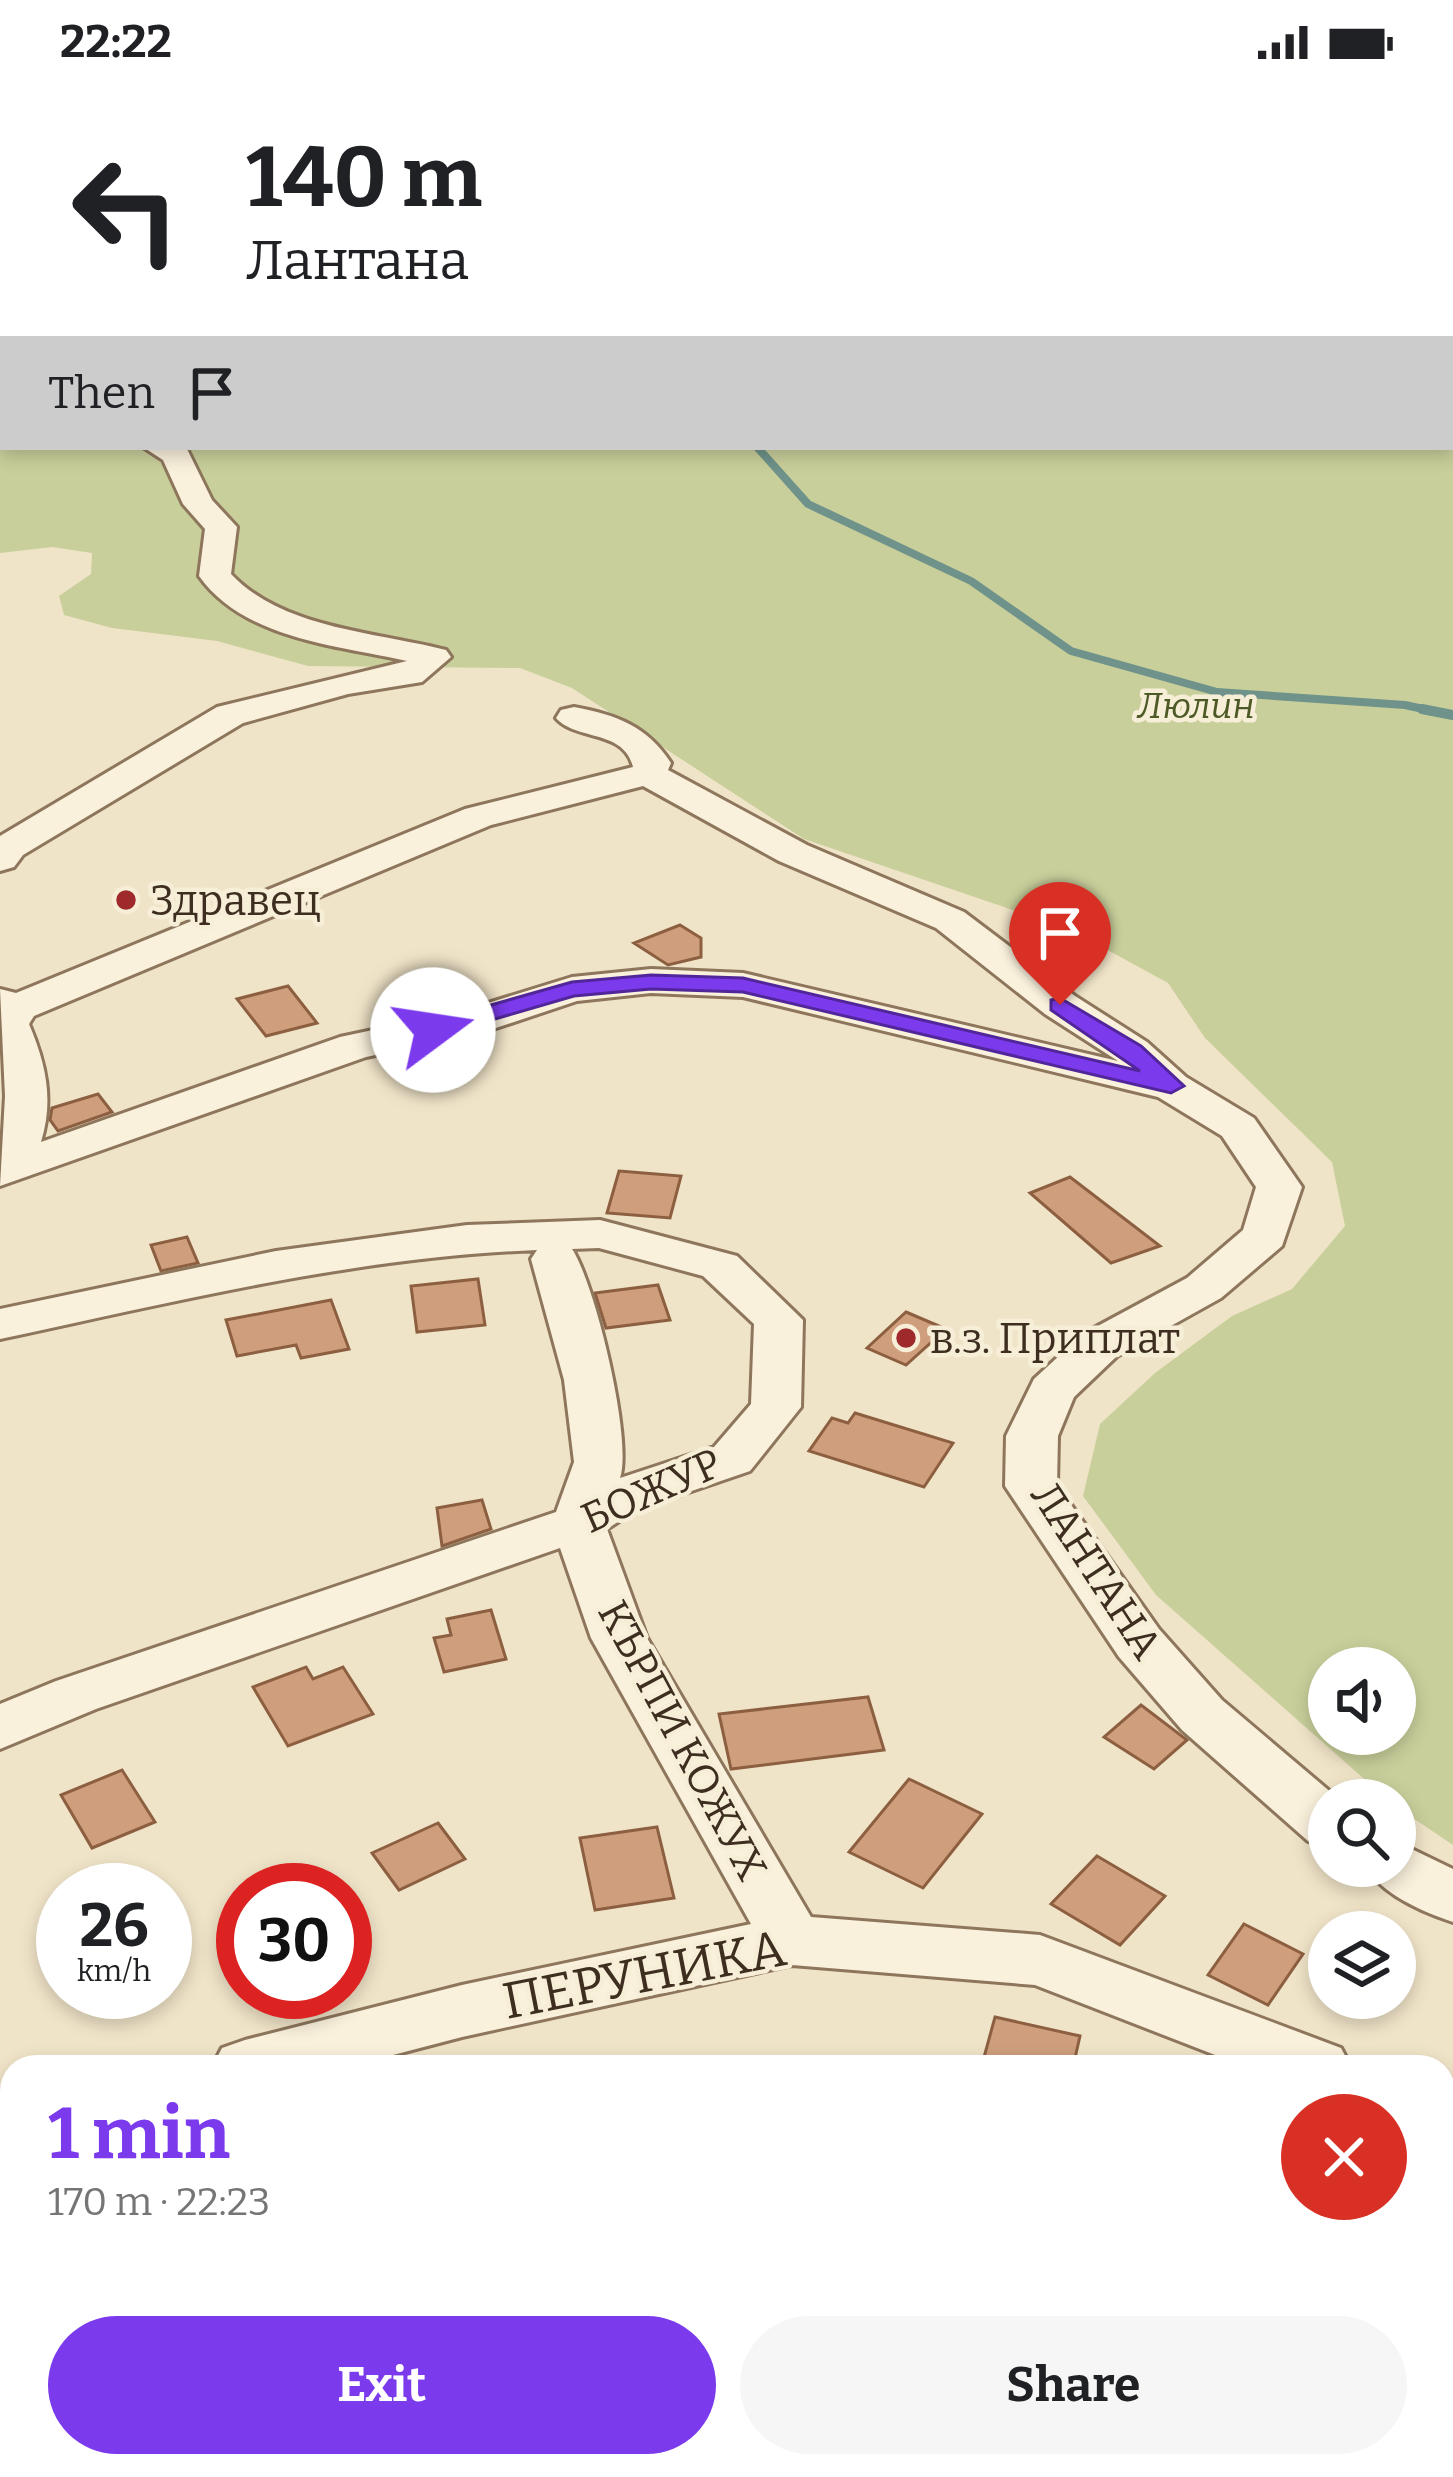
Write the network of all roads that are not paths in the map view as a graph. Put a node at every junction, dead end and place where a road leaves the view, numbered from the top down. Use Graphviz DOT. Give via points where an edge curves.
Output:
graph roads {
  1 [pos="165,450"];
  2 [pos="574,718"];
  3 [pos="648,774"];
  4 [pos="0,859"];
  5 [pos="6,1008"];
  6 [pos="1171,1086"];
  7 [pos="4,1170"];
  8 [pos="555,1259"];
  9 [pos="0,1324"];
  10 [pos="578,1523"];
  11 [pos="0,1728"];
  12 [pos="1308,1807"];
  13 [pos="1416,1876"];
  14 [pos="1453,1898"];
  15 [pos="792,1940"];
  16 [pos="291,2055"];
  17 [pos="1287,2055"];
  1 -- 4 [label="street" via="176,455 197,504 221,527 215,576 241,604 290,624 434,657 410,675 230,715"];
  2 -- 3 [label="street" via="631,735 653,764"];
  3 -- 5 [label="street" via="478,817"];
  3 -- 6 [label="street, ЛАНТАНА" via="793,853 950,920"];
  5 -- 7 [label="street" via="24,1058 29,1113"];
  6 -- 7 [label="street" via="743,985 651,982 572,989 472,1022 355,1046"];
  6 -- 12 [label="street, ЛАНТАНА" via="1238,1127 1279,1187 1265,1236 1204,1288 1100,1346 1052,1390 1032,1436 1031,1486 1138,1642 1202,1715"];
  8 -- 10 [label="street" via="590,1380 600,1462"];
  9 -- 10 [label="street, БОЖУР" via="276,1265 467,1239 600,1234 720,1266 778,1320 776,1407 732,1459 617,1498"];
  10 -- 11 [label="street, БОЖУР"];
  10 -- 15 [label="street, КЪРПИ КОЖУХ" via="619,1638"];
  13 -- 14 [label="street"];
  15 -- 16 [label="street, ПЕРУНИКА"];
  15 -- 17 [label="street, ПЕРУНИКА" via="1040,1960"];
}
